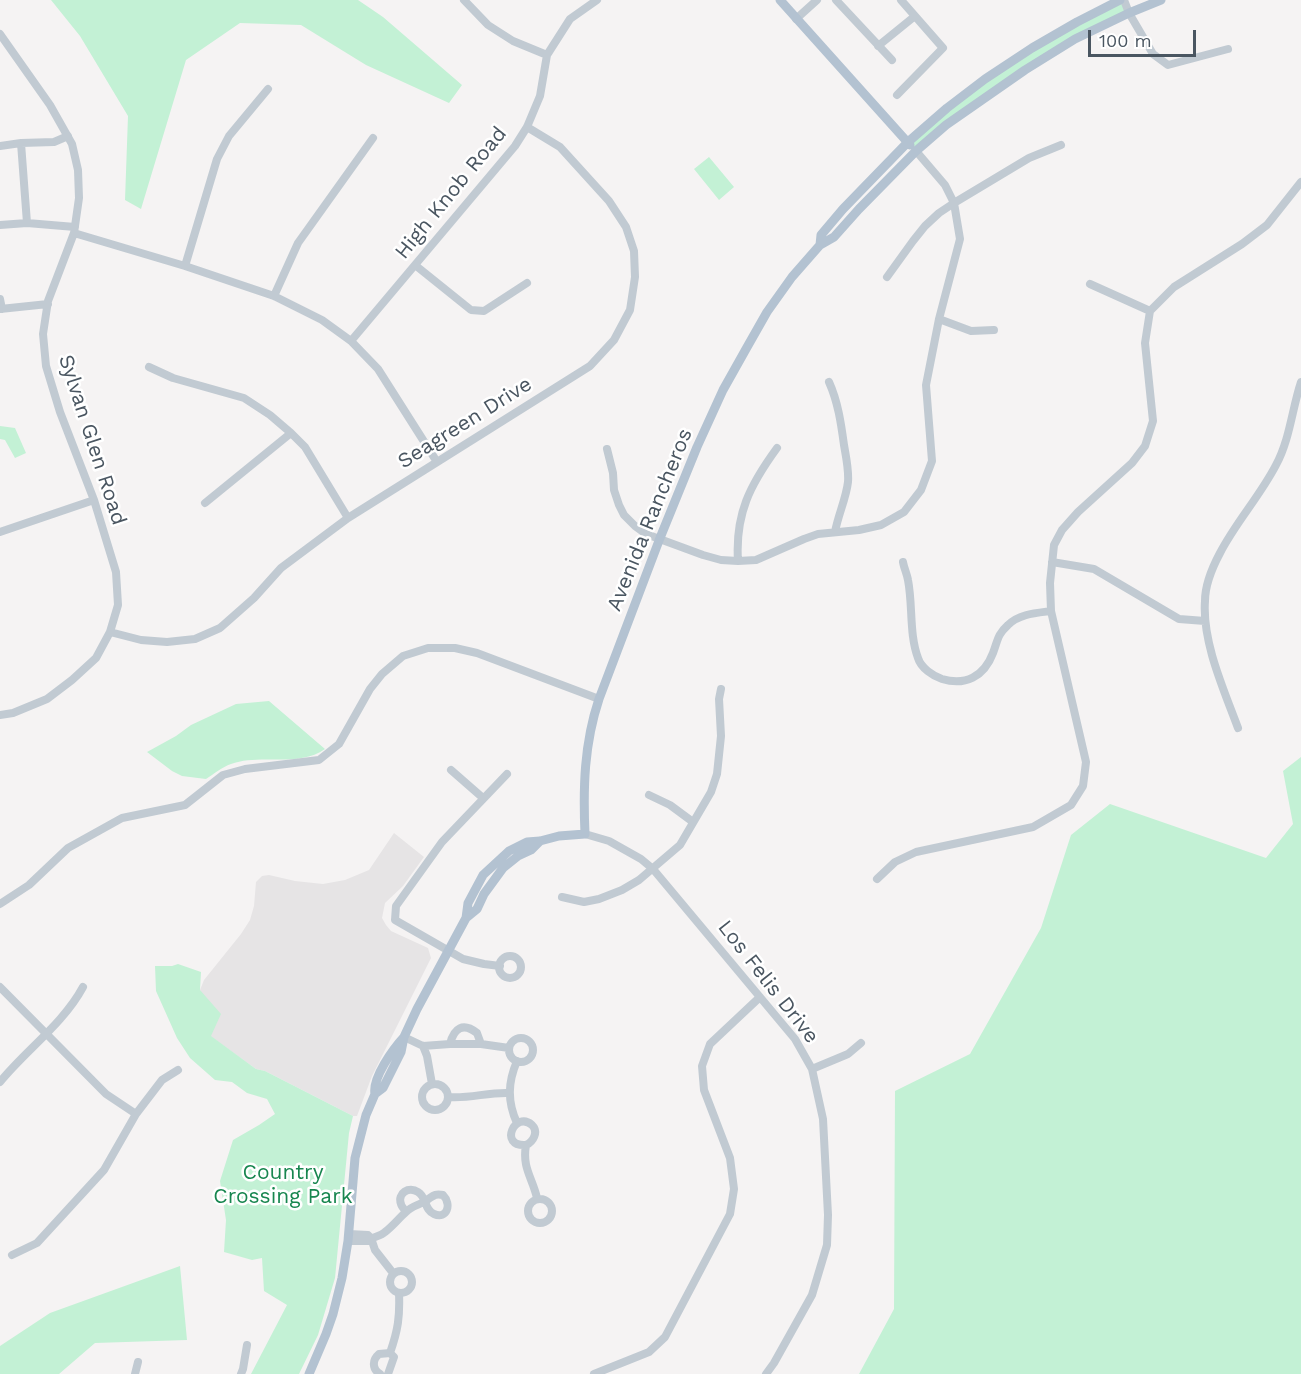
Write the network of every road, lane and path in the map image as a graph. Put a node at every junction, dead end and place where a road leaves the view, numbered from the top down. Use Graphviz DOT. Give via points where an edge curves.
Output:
graph roads {
  1 [pos="464,0"];
  2 [pos="597,0"];
  3 [pos="780,0"];
  4 [pos="818,0"];
  5 [pos="836,0"];
  6 [pos="901,0"];
  7 [pos="1122,0"];
  8 [pos="1161,0"];
  9 [pos="1130,13"];
  10 [pos="915,16"];
  11 [pos="796,19"];
  12 [pos="0,34"];
  13 [pos="878,46"];
  14 [pos="1228,49"];
  15 [pos="547,55"];
  16 [pos="892,60"];
  17 [pos="268,89"];
  18 [pos="897,95"];
  19 [pos="527,127"];
  20 [pos="68,136"];
  21 [pos="373,138"];
  22 [pos="908,142"];
  23 [pos="21,143"];
  24 [pos="1061,145"];
  25 [pos="0,146"];
  26 [pos="916,151"];
  27 [pos="1301,182"];
  28 [pos="954,203"];
  29 [pos="27,223"];
  30 [pos="0,225"];
  31 [pos="74,230"];
  32 [pos="820,245"];
  33 [pos="415,265"];
  34 [pos="185,266"];
  35 [pos="887,277"];
  36 [pos="527,283"];
  37 [pos="1090,285"];
  38 [pos="274,296"];
  39 [pos="0,299"];
  40 [pos="48,304"];
  41 [pos="1,309"];
  42 [pos="1150,311"];
  43 [pos="939,319"];
  44 [pos="994,330"];
  45 [pos="351,341"];
  46 [pos="149,367"];
  47 [pos="829,382"];
  48 [pos="1301,382"];
  49 [pos="291,433"];
  50 [pos="777,448"];
  51 [pos="607,449"];
  52 [pos="437,462"];
  53 [pos="94,500"];
  54 [pos="205,503"];
  55 [pos="348,518"];
  56 [pos="0,532"];
  57 [pos="835,532"];
  58 [pos="660,538"];
  59 [pos="738,561"];
  60 [pos="1052,561"];
  61 [pos="903,562"];
  62 [pos="1051,611"];
  63 [pos="1205,621"];
  64 [pos="110,632"];
  65 [pos="721,689"];
  66 [pos="599,699"];
  67 [pos="0,715"];
  68 [pos="1238,728"];
  69 [pos="451,770"];
  70 [pos="507,774"];
  71 [pos="649,795"];
  72 [pos="483,798"];
  73 [pos="693,822"];
  74 [pos="585,834"];
  75 [pos="653,869"];
  76 [pos="877,879"];
  77 [pos="562,897"];
  78 [pos="0,904"];
  79 [pos="448,952"];
  80 [pos="500,966"];
  81 [pos="0,987"];
  82 [pos="83,987"];
  83 [pos="760,997"];
  84 [pos="46,1034"];
  85 [pos="404,1037"];
  86 [pos="861,1043"];
  87 [pos="450,1044"];
  88 [pos="481,1044"];
  89 [pos="423,1046"];
  90 [pos="508,1048"];
  91 [pos="517,1060"];
  92 [pos="178,1070"];
  93 [pos="812,1070"];
  94 [pos="0,1082"];
  95 [pos="432,1084"];
  96 [pos="508,1093"];
  97 [pos="448,1096"];
  98 [pos="136,1114"];
  99 [pos="517,1123"];
  100 [pos="526,1145"];
  101 [pos="537,1198"];
  102 [pos="406,1212"];
  103 [pos="348,1237"];
  104 [pos="371,1238"];
  105 [pos="12,1255"];
  106 [pos="393,1273"];
  107 [pos="399,1293"];
  108 [pos="247,1345"];
  109 [pos="390,1353"];
  110 [pos="138,1362"];
  111 [pos="135,1374"];
  112 [pos="241,1374"];
  113 [pos="309,1374"];
  114 [pos="380,1374"];
  115 [pos="388,1374"];
  116 [pos="594,1374"];
  117 [pos="766,1374"];
  1 -- 15 [label="street" via="488,25"];
  2 -- 15 [label="street, High Knob Road" via="570,19"];
  3 -- 11 [label="main road"];
  4 -- 11 [label="street"];
  5 -- 13 [label="street"];
  6 -- 10 [label="street"];
  7 -- 9 [label="street"];
  7 -- 22 [label="main road, Avenida Rancheros" via="1077,22 985,79"];
  8 -- 9 [label="main road, Avenida Rancheros"];
  9 -- 14 [label="street" via="1154,54 1168,65"];
  9 -- 26 [label="main road, Avenida Rancheros" via="1075,39 1025,70"];
  10 -- 13 [label="street"];
  10 -- 18 [label="street" via="943,48"];
  11 -- 22 [label="main road"];
  12 -- 20 [label="street, Sylvan Glen Road"];
  13 -- 16 [label="street"];
  15 -- 19 [label="street, High Knob Road" via="540,96"];
  17 -- 34 [label="street" via="229,136 217,159"];
  19 -- 33 [label="street, High Knob Road"];
  19 -- 52 [label="street, Seagreen Drive" via="560,147 609,201 626,227 634,251 630,310 614,340 590,366"];
  20 -- 23 [label="street" via="54,142"];
  20 -- 31 [label="street, Sylvan Glen Road" via="78,170"];
  21 -- 38 [label="street" via="298,243"];
  22 -- 26 [label="main road"];
  22 -- 32 [label="main road, Avenida Rancheros" via="820,235"];
  23 -- 25 [label="street"];
  23 -- 29 [label="street"];
  24 -- 28 [label="street" via="1029,158"];
  26 -- 28 [label="street" via="945,185"];
  26 -- 32 [label="main road, Avenida Rancheros" via="834,237"];
  27 -- 42 [label="street" via="1267,225 1174,287"];
  28 -- 35 [label="street" via="925,226"];
  28 -- 43 [label="street" via="960,239"];
  29 -- 30 [label="street"];
  29 -- 31 [label="street"];
  31 -- 34 [label="street"];
  31 -- 40 [label="street, Sylvan Glen Road"];
  32 -- 58 [label="main road, Avenida Rancheros" via="767,312 723,390"];
  33 -- 36 [label="street" via="471,310 484,311"];
  33 -- 45 [label="street, High Knob Road"];
  34 -- 38 [label="street"];
  37 -- 42 [label="street"];
  38 -- 45 [label="street" via="322,320"];
  39 -- 41 [label="street"];
  40 -- 41 [label="street"];
  40 -- 53 [label="street, Sylvan Glen Road" via="43,334 46,366"];
  42 -- 60 [label="street" via="1145,343 1153,421 1145,446 1062,530 1054,545"];
  43 -- 44 [label="street" via="971,331"];
  43 -- 57 [label="street" via="926,385 932,461 921,490 904,512 881,525"];
  45 -- 52 [label="street" via="378,369"];
  46 -- 49 [label="street" via="173,378 244,398"];
  47 -- 57 [label="street" via="837,403 848,468 846,493"];
  48 -- 63 [label="street" via="1276,464 1220,553 1209,578 1204,599"];
  49 -- 54 [label="street"];
  49 -- 55 [label="street" via="305,447"];
  50 -- 59 [label="street" via="748,496 738,528"];
  51 -- 58 [label="street" via="614,490 624,515 646,534"];
  52 -- 55 [label="street, Seagreen Drive"];
  53 -- 56 [label="street"];
  53 -- 64 [label="street, Sylvan Glen Road" via="116,572 118,605"];
  55 -- 64 [label="street, Seagreen Drive" via="281,568 220,628 195,639 167,642"];
  57 -- 59 [label="street" via="818,534 756,560"];
  58 -- 59 [label="street" via="704,555"];
  58 -- 66 [label="main road, Avenida Rancheros"];
  60 -- 62 [label="street"];
  60 -- 63 [label="street" via="1094,569 1179,619"];
  61 -- 62 [label="street" via="919,661 934,677 954,682 970,680 983,670 999,635 1010,623 1028,614"];
  62 -- 76 [label="street" via="1086,762 1083,786 1071,805 1033,827 916,852 896,862"];
  63 -- 68 [label="street" via="1214,662"];
  64 -- 67 [label="street, Sylvan Glen Road" via="96,658 47,699"];
  65 -- 73 [label="street" via="717,774"];
  66 -- 74 [label="main road, Avenida Rancheros" via="587,755"];
  66 -- 78 [label="street" via="477,653 428,648 403,656 370,689 339,744 319,760 245,768 223,775 185,805 122,818 68,849 29,885"];
  69 -- 72 [label="street"];
  70 -- 72 [label="street"];
  71 -- 73 [label="street"];
  72 -- 79 [label="street" via="442,842 396,906 395,920"];
  73 -- 75 [label="street" via="680,845"];
  74 -- 75 [label="street, Los Felis Drive" via="609,841"];
  74 -- 79 [label="main road" via="540,841 503,868 477,909 466,918"];
  75 -- 77 [label="street" via="622,890 599,899 584,902"];
  75 -- 83 [label="street, Los Felis Drive"];
  79 -- 80 [label="street"];
  79 -- 85 [label="main road"];
  81 -- 84 [label="street"];
  82 -- 84 [label="street"];
  83 -- 93 [label="street, Los Felis Drive" via="795,1039"];
  83 -- 116 [label="street" via="710,1044 702,1066 704,1090 730,1158 734,1189 730,1214 665,1337 649,1352"];
  84 -- 94 [label="street"];
  84 -- 98 [label="street" via="106,1094"];
  85 -- 89 [label="street"];
  85 -- 103 [label="main road" via="401,1052 366,1115 355,1158"];
  86 -- 93 [label="street" via="848,1054"];
  87 -- 88 [label="street"];
  87 -- 88 [label="street" via="452,1035 461,1028 477,1033"];
  87 -- 89 [label="street"];
  88 -- 90 [label="street"];
  89 -- 95 [label="street"];
  90 -- 91 [label="street"];
  90 -- 91 [label="street" via="519,1038 531,1044 529,1059"];
  91 -- 96 [label="street"];
  92 -- 98 [label="street" via="162,1080"];
  93 -- 117 [label="street, Los Felis Drive" via="823,1119 827,1245 812,1295"];
  95 -- 97 [label="street" via="443,1087"];
  95 -- 97 [label="street" via="421,1094 426,1108 442,1109"];
  96 -- 97 [label="street"];
  96 -- 99 [label="street"];
  98 -- 105 [label="street" via="104,1170 37,1243"];
  99 -- 100 [label="street" via="510,1133 512,1139"];
  99 -- 100 [label="street" via="528,1123 534,1129 533,1139"];
  100 -- 101 [label="street" via="526,1170"];
  102 -- 102 [label="street" via="400,1202 402,1194 413,1189 426,1201"];
  102 -- 104 [label="street" via="384,1233"];
  103 -- 104 [label="street"];
  103 -- 113 [label="main road" via="333,1314"];
  104 -- 106 [label="street"];
  106 -- 107 [label="street" via="390,1285"];
  106 -- 107 [label="street" via="407,1272 411,1278 407,1291"];
  107 -- 109 [label="street" via="398,1328"];
  108 -- 112 [label="street"];
  109 -- 114 [label="street" via="379,1354 374,1360"];
  109 -- 115 [label="street" via="394,1357"];
  110 -- 111 [label="street"];
}
